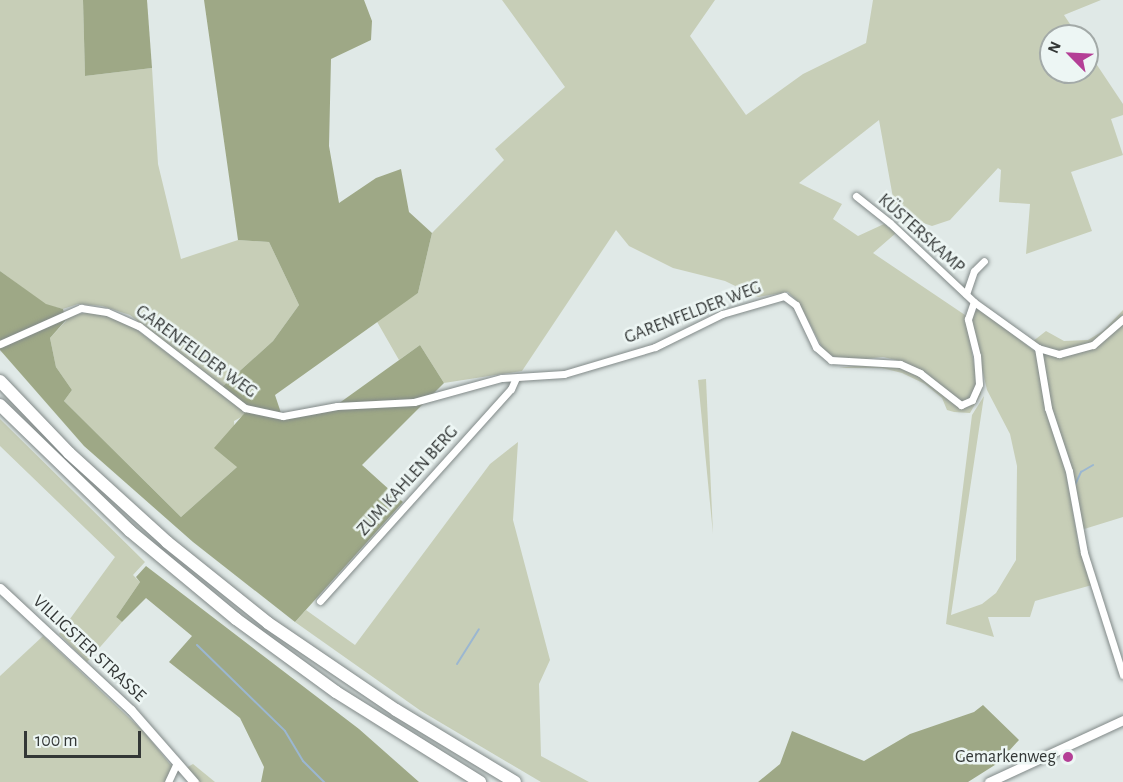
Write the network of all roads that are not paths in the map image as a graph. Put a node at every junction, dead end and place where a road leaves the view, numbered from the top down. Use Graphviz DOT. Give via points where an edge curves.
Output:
graph roads {
  1 [pos="856,196"];
  2 [pos="984,261"];
  3 [pos="966,294"];
  4 [pos="974,302"];
  5 [pos="1123,319"];
  6 [pos="0,344"];
  7 [pos="1038,348"];
  8 [pos="516,378"];
  9 [pos="0,381"];
  10 [pos="0,405"];
  11 [pos="0,588"];
  12 [pos="320,601"];
  13 [pos="1123,675"];
  14 [pos="1123,720"];
  15 [pos="177,763"];
  16 [pos="168,782"];
  17 [pos="194,782"];
  18 [pos="480,782"];
  19 [pos="515,782"];
  20 [pos="989,782"];
  1 -- 3 [label="street, KÜSTERSKAMP"];
  2 -- 3 [label="street, KÜSTERSKAMP" via="974,271"];
  3 -- 4 [label="street, KÜSTERSKAMP"];
  4 -- 7 [label="street"];
  4 -- 8 [label="street, GARENFELDER WEG" via="968,319 979,384 975,395 964,404 952,401 928,378 900,364 831,360 816,347 796,305 784,296 722,314 655,347 564,374"];
  5 -- 7 [label="street" via="1102,340 1073,353"];
  6 -- 8 [label="street, GARENFELDER WEG" via="81,308 117,315 139,326 235,402 256,413 283,416 337,406 414,402 457,387"];
  7 -- 13 [label="street" via="1048,408 1069,471 1084,553"];
  8 -- 12 [label="street, ZUM KAHLEN BERG" via="504,397"];
  9 -- 19 [label="highway" via="77,460 167,542 268,623 396,710"];
  10 -- 18 [label="highway" via="130,531 236,619 336,692"];
  11 -- 15 [label="main road, VILLIGSTER STRASSE" via="131,710"];
  14 -- 20 [label="main road"];
  15 -- 16 [label="street"];
  15 -- 17 [label="main road, VILLIGSTER STRASSE"];
}
